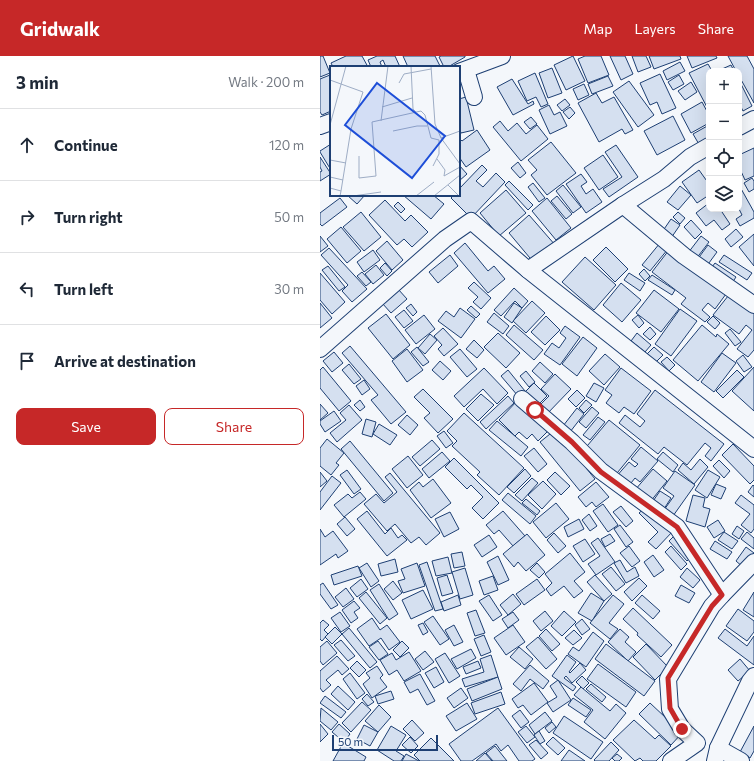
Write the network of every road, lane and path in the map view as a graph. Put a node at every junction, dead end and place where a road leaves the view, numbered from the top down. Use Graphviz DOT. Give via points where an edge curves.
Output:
graph roads {
  1 [pos="502,56"];
  2 [pos="462,71"];
  3 [pos="474,97"];
  4 [pos="754,119"];
  5 [pos="330,122"];
  6 [pos="742,125"];
  7 [pos="320,126"];
  8 [pos="706,148"];
  9 [pos="624,205"];
  10 [pos="528,270"];
  11 [pos="754,305"];
  12 [pos="320,349"];
  13 [pos="522,399"];
  14 [pos="754,449"];
  15 [pos="754,562"];
  16 [pos="722,595"];
  17 [pos="754,676"];
  18 [pos="716,754"];
  19 [pos="671,761"];
  20 [pos="741,761"];
  1 -- 2 [label="street"];
  2 -- 3 [label="street"];
  4 -- 6 [label="street"];
  5 -- 7 [label="street"];
  8 -- 9 [label="street"];
  9 -- 10 [label="street"];
  9 -- 11 [label="street" via="684,256"];
  10 -- 12 [label="street" via="471,221 445,239"];
  10 -- 14 [label="street"];
  13 -- 16 [label="street" via="572,442 601,472 677,527"];
  15 -- 16 [label="street"];
  16 -- 19 [label="street" via="712,606 668,678 670,708 682,729 698,743"];
  17 -- 18 [label="street"];
  18 -- 20 [label="street"];
}
